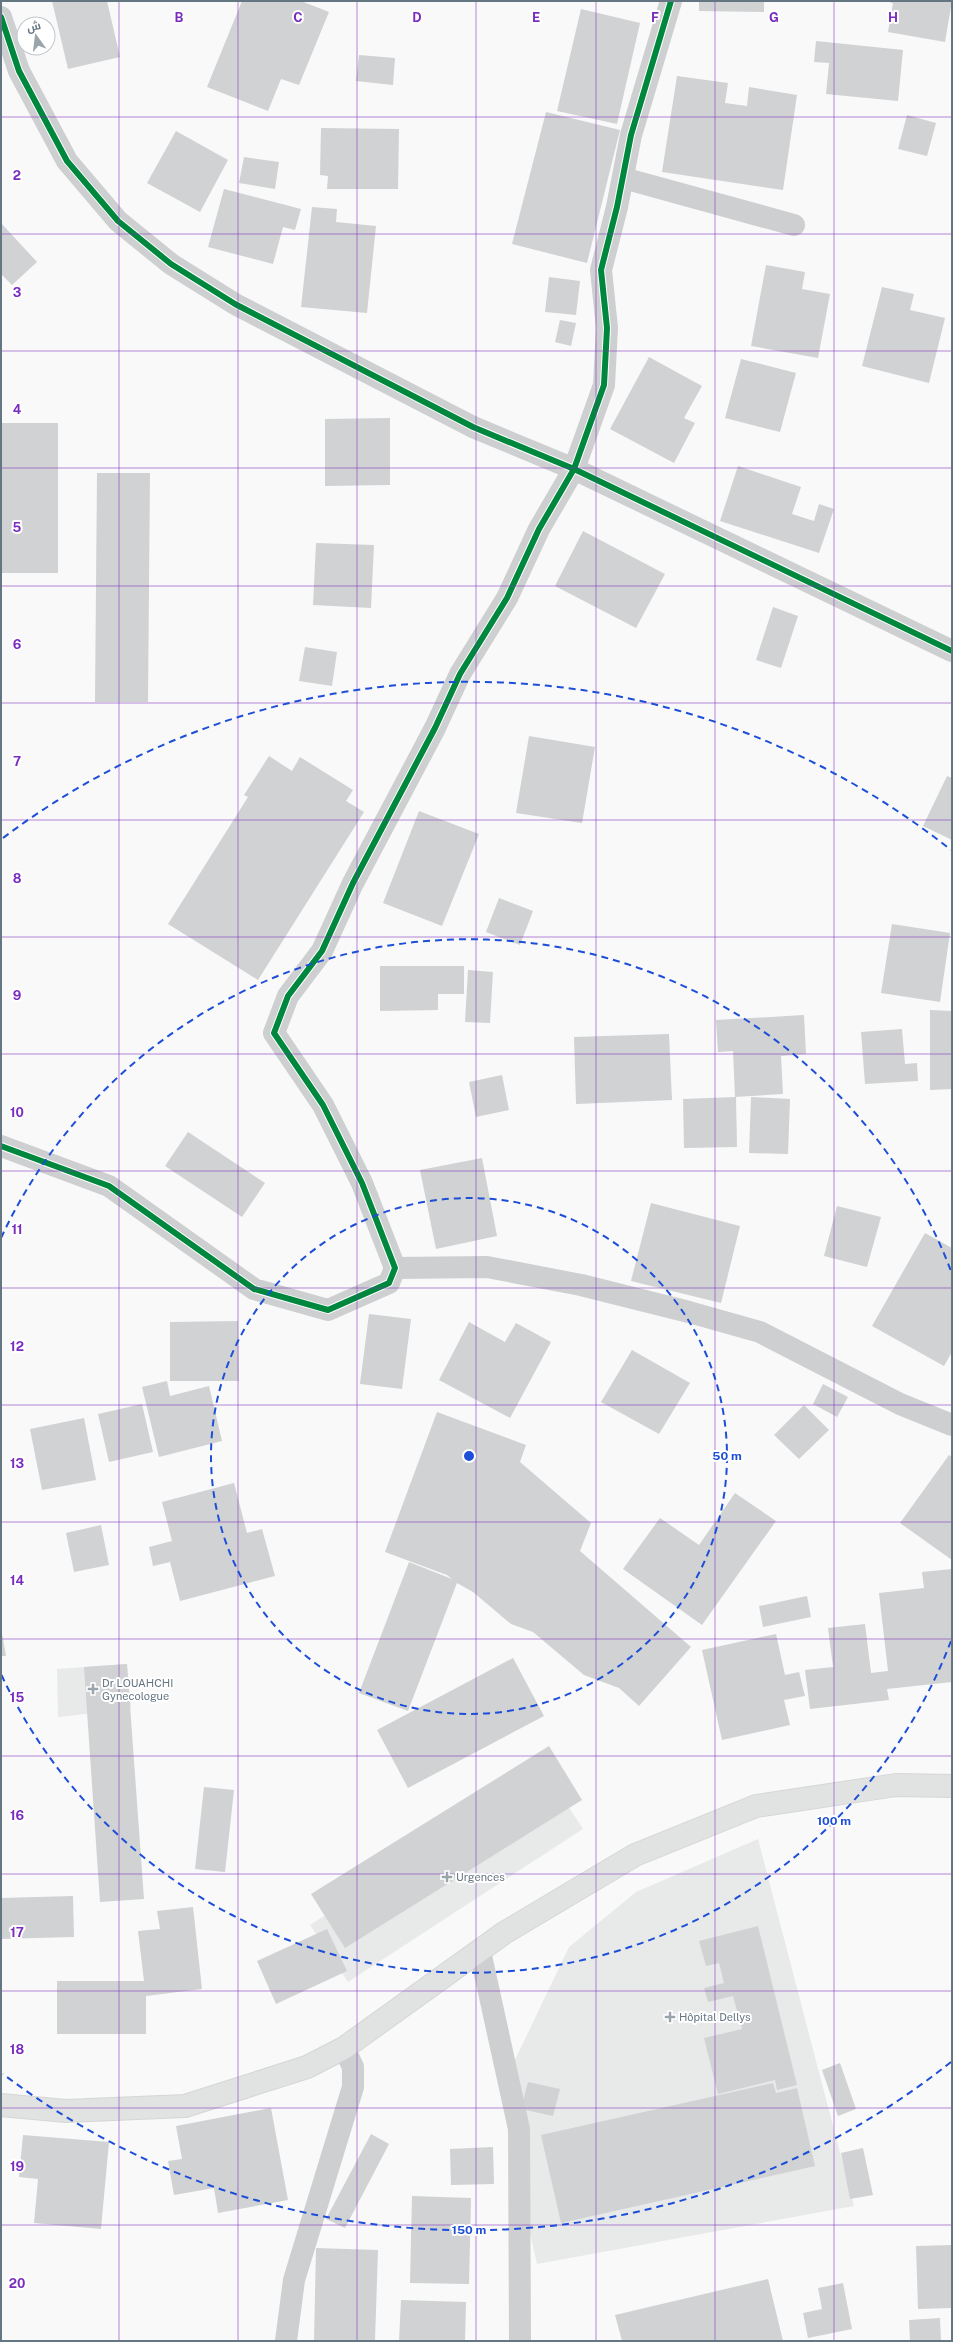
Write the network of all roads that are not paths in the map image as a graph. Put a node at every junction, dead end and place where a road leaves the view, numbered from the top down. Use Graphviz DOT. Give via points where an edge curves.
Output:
graph roads {
  1 [pos="672,1"];
  2 [pos="1,17"];
  3 [pos="623,178"];
  4 [pos="794,225"];
  5 [pos="574,469"];
  6 [pos="952,651"];
  7 [pos="1,1146"];
  8 [pos="395,1268"];
  9 [pos="952,1425"];
  10 [pos="952,1786"];
  11 [pos="480,1951"];
  12 [pos="344,2048"];
  13 [pos="1,2105"];
  14 [pos="286,2341"];
  15 [pos="520,2341"];
  1 -- 3 [label="street" via="631,135"];
  2 -- 5 [label="street" via="19,71 67,161 118,222 171,264 235,304 474,427"];
  3 -- 4 [label="street"];
  3 -- 5 [label="street" via="601,270 607,328 604,385"];
  5 -- 6 [label="street"];
  5 -- 8 [label="street" via="539,529 507,598 460,674 435,728 353,883 322,951 288,996 274,1033 323,1105 362,1183"];
  7 -- 8 [label="street" via="109,1186 254,1289 328,1310 389,1283"];
  8 -- 9 [label="street" via="487,1267 581,1285 725,1322 760,1332 900,1404"];
  10 -- 11 [label="main road" via="896,1785 756,1806 635,1855 504,1933"];
  11 -- 12 [label="main road"];
  11 -- 15 [label="street" via="519,2129"];
  12 -- 13 [label="main road" via="307,2068 186,2106 66,2111"];
  12 -- 14 [label="street" via="353,2067 353,2087 294,2280"];
}
